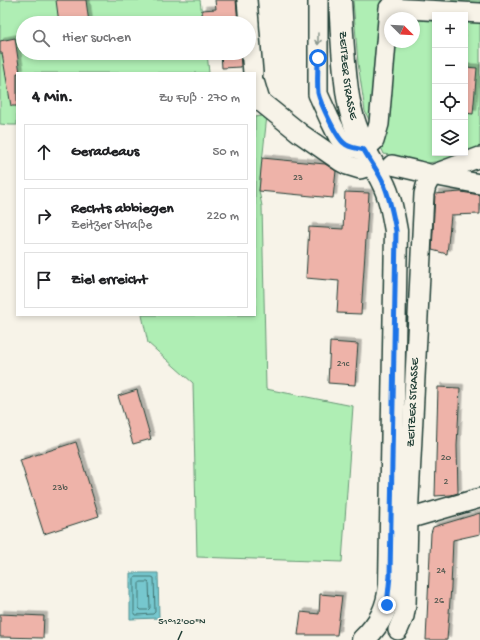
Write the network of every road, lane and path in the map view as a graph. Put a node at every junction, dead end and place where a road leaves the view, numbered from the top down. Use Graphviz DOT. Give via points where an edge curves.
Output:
graph roads {
  1 [pos="247,0"];
  2 [pos="318,0"];
  3 [pos="340,0"];
  4 [pos="480,13"];
  5 [pos="248,16"];
  6 [pos="252,60"];
  7 [pos="253,72"];
  8 [pos="256,88"];
  9 [pos="480,157"];
  10 [pos="376,160"];
  11 [pos="432,175"];
  12 [pos="480,184"];
  13 [pos="480,498"];
  14 [pos="400,519"];
  15 [pos="394,630"];
  16 [pos="363,640"];
  1 -- 5 [label="street"];
  2 -- 10 [label="street, one-way" via="318,94 328,118 343,142"];
  3 -- 10 [label="main road, ZEITZER STRASSE" via="348,98 356,129"];
  4 -- 10 [label="street, ZEITZER STRASSE" via="389,8 379,124 374,141"];
  6 -- 7 [label="street"];
  8 -- 10 [label="street" via="260,101 340,161 360,169"];
  9 -- 11 [label="street"];
  10 -- 11 [label="street"];
  10 -- 14 [label="main road, ZEITZER STRASSE" via="392,209 396,231"];
  11 -- 12 [label="street"];
  11 -- 14 [label="street, ZEITZER STRASSE" via="424,194"];
  13 -- 14 [label="street"];
  14 -- 15 [label="main road, ZEITZER STRASSE" via="389,597"];
  15 -- 16 [label="main road, ZEITZER STRASSE" via="373,630"];
}
